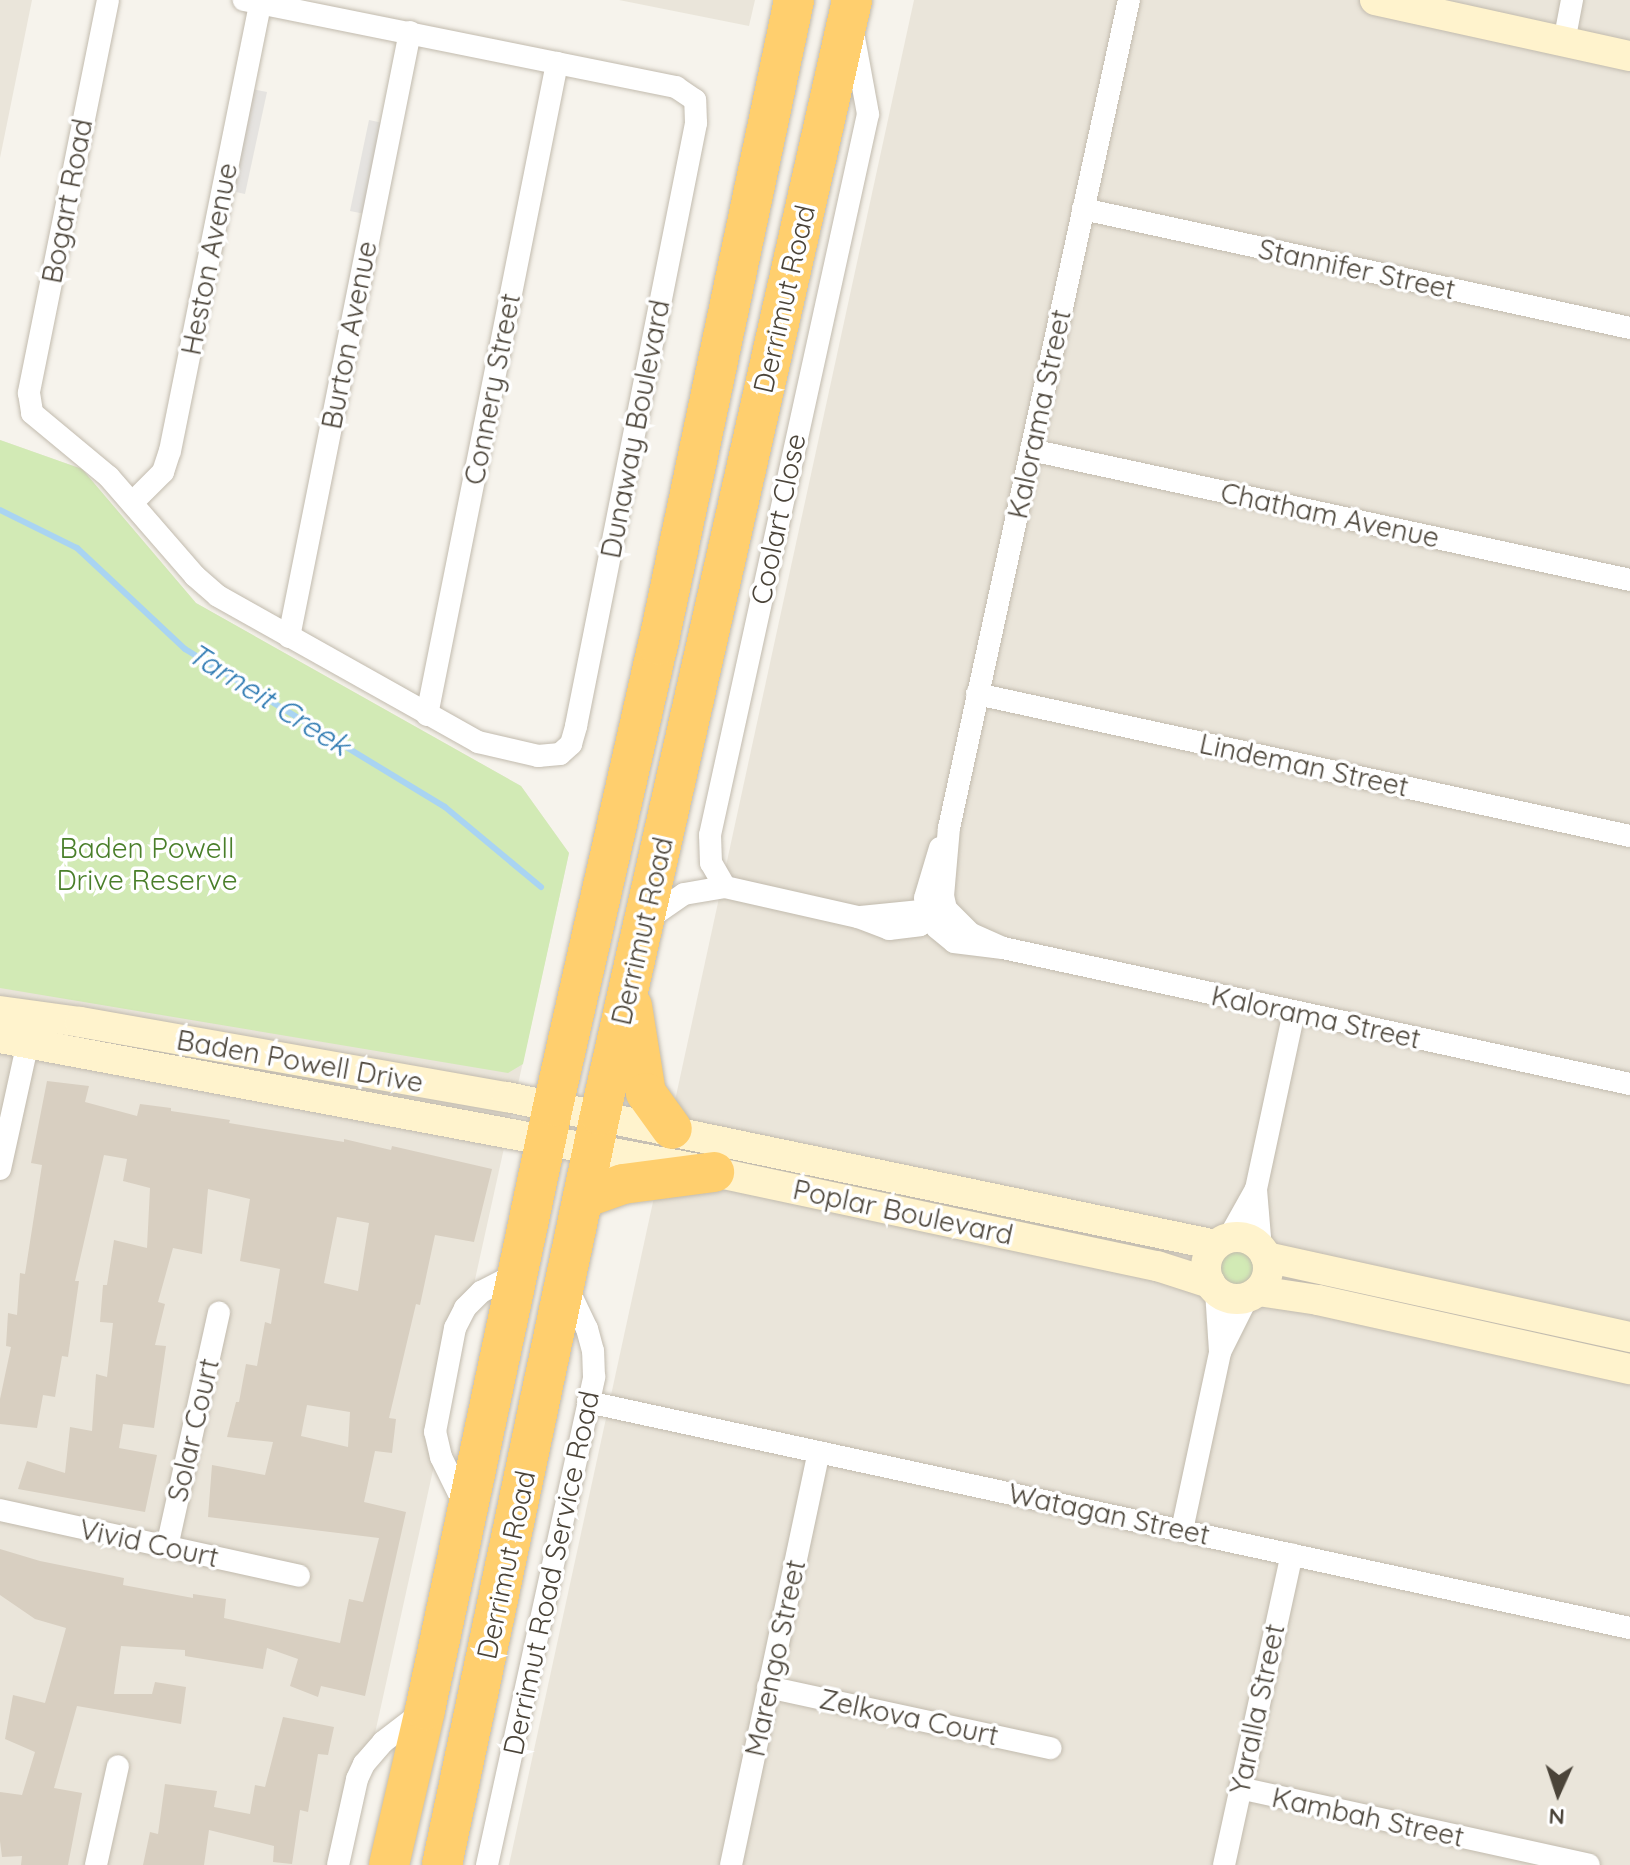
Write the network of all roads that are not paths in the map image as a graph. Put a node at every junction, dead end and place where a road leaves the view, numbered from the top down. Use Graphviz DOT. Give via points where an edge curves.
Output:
graph roads {
  1 [pos="108,0"];
  2 [pos="794,0"];
  3 [pos="1129,0"];
  4 [pos="1375,0"];
  5 [pos="1572,0"];
  6 [pos="252,2"];
  7 [pos="320,7"];
  8 [pos="851,8"];
  9 [pos="346,10"];
  10 [pos="410,32"];
  11 [pos="1564,42"];
  12 [pos="1630,56"];
  13 [pos="557,63"];
  14 [pos="1083,209"];
  15 [pos="1630,328"];
  16 [pos="1031,450"];
  17 [pos="132,503"];
  18 [pos="1630,580"];
  19 [pos="289,637"];
  20 [pos="977,694"];
  21 [pos="427,715"];
  22 [pos="1630,836"];
  23 [pos="725,887"];
  24 [pos="935,912"];
  25 [pos="644,922"];
  26 [pos="629,986"];
  27 [pos="0,1011"];
  28 [pos="1294,1012"];
  29 [pos="21,1032"];
  30 [pos="1630,1084"];
  31 [pos="550,1123"];
  32 [pos="672,1129"];
  33 [pos="597,1132"];
  34 [pos="0,1169"];
  35 [pos="714,1172"];
  36 [pos="1256,1189"];
  37 [pos="584,1198"];
  38 [pos="1222,1242"];
  39 [pos="1263,1253"];
  40 [pos="565,1284"];
  41 [pos="1213,1287"];
  42 [pos="1252,1294"];
  43 [pos="219,1313"];
  44 [pos="1630,1337"];
  45 [pos="1220,1352"];
  46 [pos="1630,1369"];
  47 [pos="588,1402"];
  48 [pos="819,1452"];
  49 [pos="0,1510"];
  50 [pos="1182,1530"];
  51 [pos="167,1547"];
  52 [pos="1292,1554"];
  53 [pos="299,1576"];
  54 [pos="1630,1628"];
  55 [pos="768,1687"];
  56 [pos="425,1710"];
  57 [pos="1050,1748"];
  58 [pos="118,1766"];
  59 [pos="1240,1788"];
  60 [pos="96,1865"];
  61 [pos="338,1865"];
  62 [pos="389,1865"];
  63 [pos="442,1865"];
  64 [pos="487,1865"];
  65 [pos="731,1865"];
  66 [pos="1224,1865"];
  67 [pos="1589,1865"];
  1 -- 17 [label="street, Bogart Road" via="28,402 36,417 102,470"];
  2 -- 31 [label="highway, Derrimut Road" via="658,645"];
  3 -- 14 [label="street, Kalorama Street"];
  4 -- 11 [label="street"];
  5 -- 11 [label="street"];
  6 -- 7 [label="street"];
  6 -- 17 [label="street, Heston Avenue" via="170,451 163,472"];
  7 -- 9 [label="street"];
  8 -- 23 [label="street, Coolart Close" via="868,114 710,835 711,863"];
  8 -- 25 [label="highway, Derrimut Road"];
  9 -- 10 [label="street"];
  10 -- 13 [label="street"];
  10 -- 19 [label="street, Burton Avenue"];
  11 -- 12 [label="street"];
  13 -- 21 [label="street, Connery Street"];
  13 -- 21 [label="street, Dunaway Boulevard" via="676,87 695,100 696,123 576,726 571,744 546,757 488,745"];
  14 -- 15 [label="street, Stannifer Street"];
  14 -- 16 [label="street, Kalorama Street"];
  16 -- 18 [label="street, Chatham Avenue"];
  16 -- 20 [label="street, Kalorama Street"];
  17 -- 19 [label="street" via="206,588"];
  19 -- 21 [label="street"];
  20 -- 22 [label="street, Lindeman Street"];
  20 -- 24 [label="street, Kalorama Street" via="949,828 943,896"];
  23 -- 24 [label="street" via="858,917"];
  23 -- 25 [label="street" via="684,894"];
  24 -- 28 [label="street, Kalorama Street" via="1003,948"];
  25 -- 26 [label="highway, Derrimut Road"];
  26 -- 32 [label="highway" via="646,1093"];
  26 -- 33 [label="highway, Derrimut Road"];
  27 -- 29 [label="street, Baden Powell Drive"];
  28 -- 30 [label="street, Kalorama Street"];
  28 -- 36 [label="street"];
  29 -- 31 [label="street, Baden Powell Drive"];
  29 -- 34 [label="street"];
  31 -- 33 [label="street, Baden Powell Drive"];
  31 -- 56 [label="highway, Derrimut Road"];
  32 -- 33 [label="street, Poplar Boulevard"];
  32 -- 38 [label="street, Poplar Boulevard"];
  33 -- 35 [label="street, Poplar Boulevard"];
  33 -- 37 [label="highway, Derrimut Road"];
  35 -- 37 [label="highway" via="623,1184"];
  35 -- 41 [label="street, Poplar Boulevard" via="1157,1266"];
  36 -- 38 [label="street"];
  36 -- 39 [label="street"];
  37 -- 40 [label="highway, Derrimut Road"];
  38 -- 39 [label="street" via="1246,1239"];
  38 -- 41 [label="street" via="1206,1263"];
  39 -- 42 [label="street" via="1267,1275"];
  39 -- 44 [label="street"];
  40 -- 47 [label="street, Derrimut Road Service Road" via="593,1351"];
  40 -- 63 [label="highway, Derrimut Road"];
  41 -- 42 [label="street" via="1231,1299"];
  41 -- 45 [label="street"];
  42 -- 45 [label="street"];
  42 -- 46 [label="street" via="1318,1300"];
  43 -- 51 [label="street, Solar Court"];
  45 -- 50 [label="street"];
  47 -- 48 [label="street, Watagan Street"];
  47 -- 64 [label="street, Derrimut Road Service Road"];
  48 -- 50 [label="street, Watagan Street"];
  48 -- 55 [label="street, Marengo Street"];
  49 -- 51 [label="street, Vivid Court"];
  50 -- 52 [label="street, Watagan Street"];
  51 -- 53 [label="street, Vivid Court"];
  52 -- 54 [label="street, Watagan Street"];
  52 -- 59 [label="street, Yaralla Street"];
  55 -- 57 [label="street, Zelkova Court"];
  55 -- 65 [label="street, Marengo Street"];
  56 -- 61 [label="street" via="364,1764"];
  56 -- 62 [label="highway, Derrimut Road"];
  58 -- 60 [label="street"];
  59 -- 66 [label="street, Yaralla Street"];
  59 -- 67 [label="street, Kambah Street"];
}
